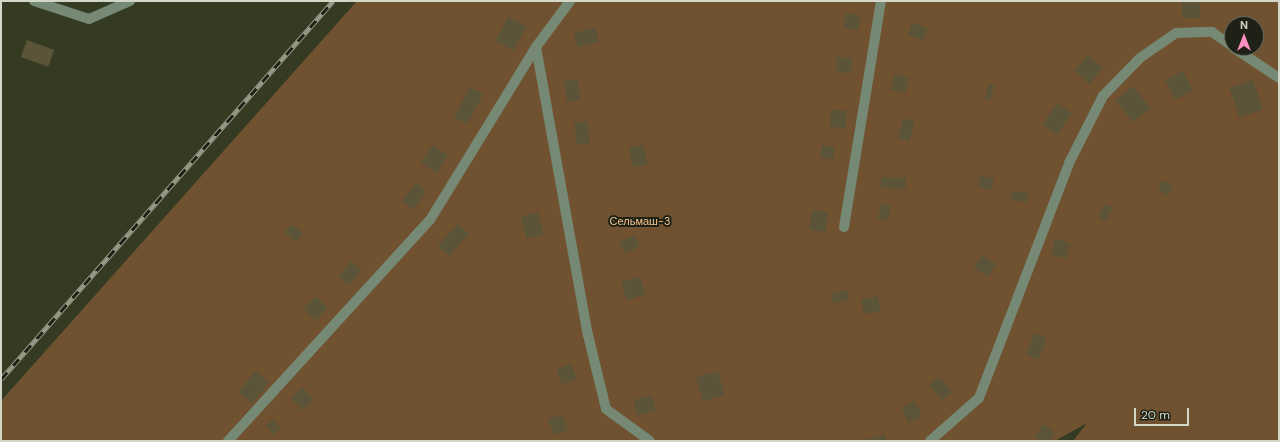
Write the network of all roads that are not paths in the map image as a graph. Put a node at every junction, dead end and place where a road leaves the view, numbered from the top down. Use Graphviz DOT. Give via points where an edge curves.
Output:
graph roads {
  1 [pos="34,1"];
  2 [pos="130,1"];
  3 [pos="570,1"];
  4 [pos="881,1"];
  5 [pos="1224,40"];
  6 [pos="536,47"];
  7 [pos="1246,56"];
  8 [pos="1279,78"];
  9 [pos="844,227"];
  10 [pos="228,441"];
  11 [pos="650,441"];
  12 [pos="930,441"];
  1 -- 2 [label="street" via="89,19"];
  3 -- 6 [label="street"];
  4 -- 9 [label="street"];
  5 -- 12 [label="street" via="1212,32 1176,33 1140,58 1102,96 1069,163 979,398"];
  6 -- 10 [label="street" via="430,220"];
  6 -- 11 [label="street" via="588,335 606,409"];
  7 -- 8 [label="street"];
}
